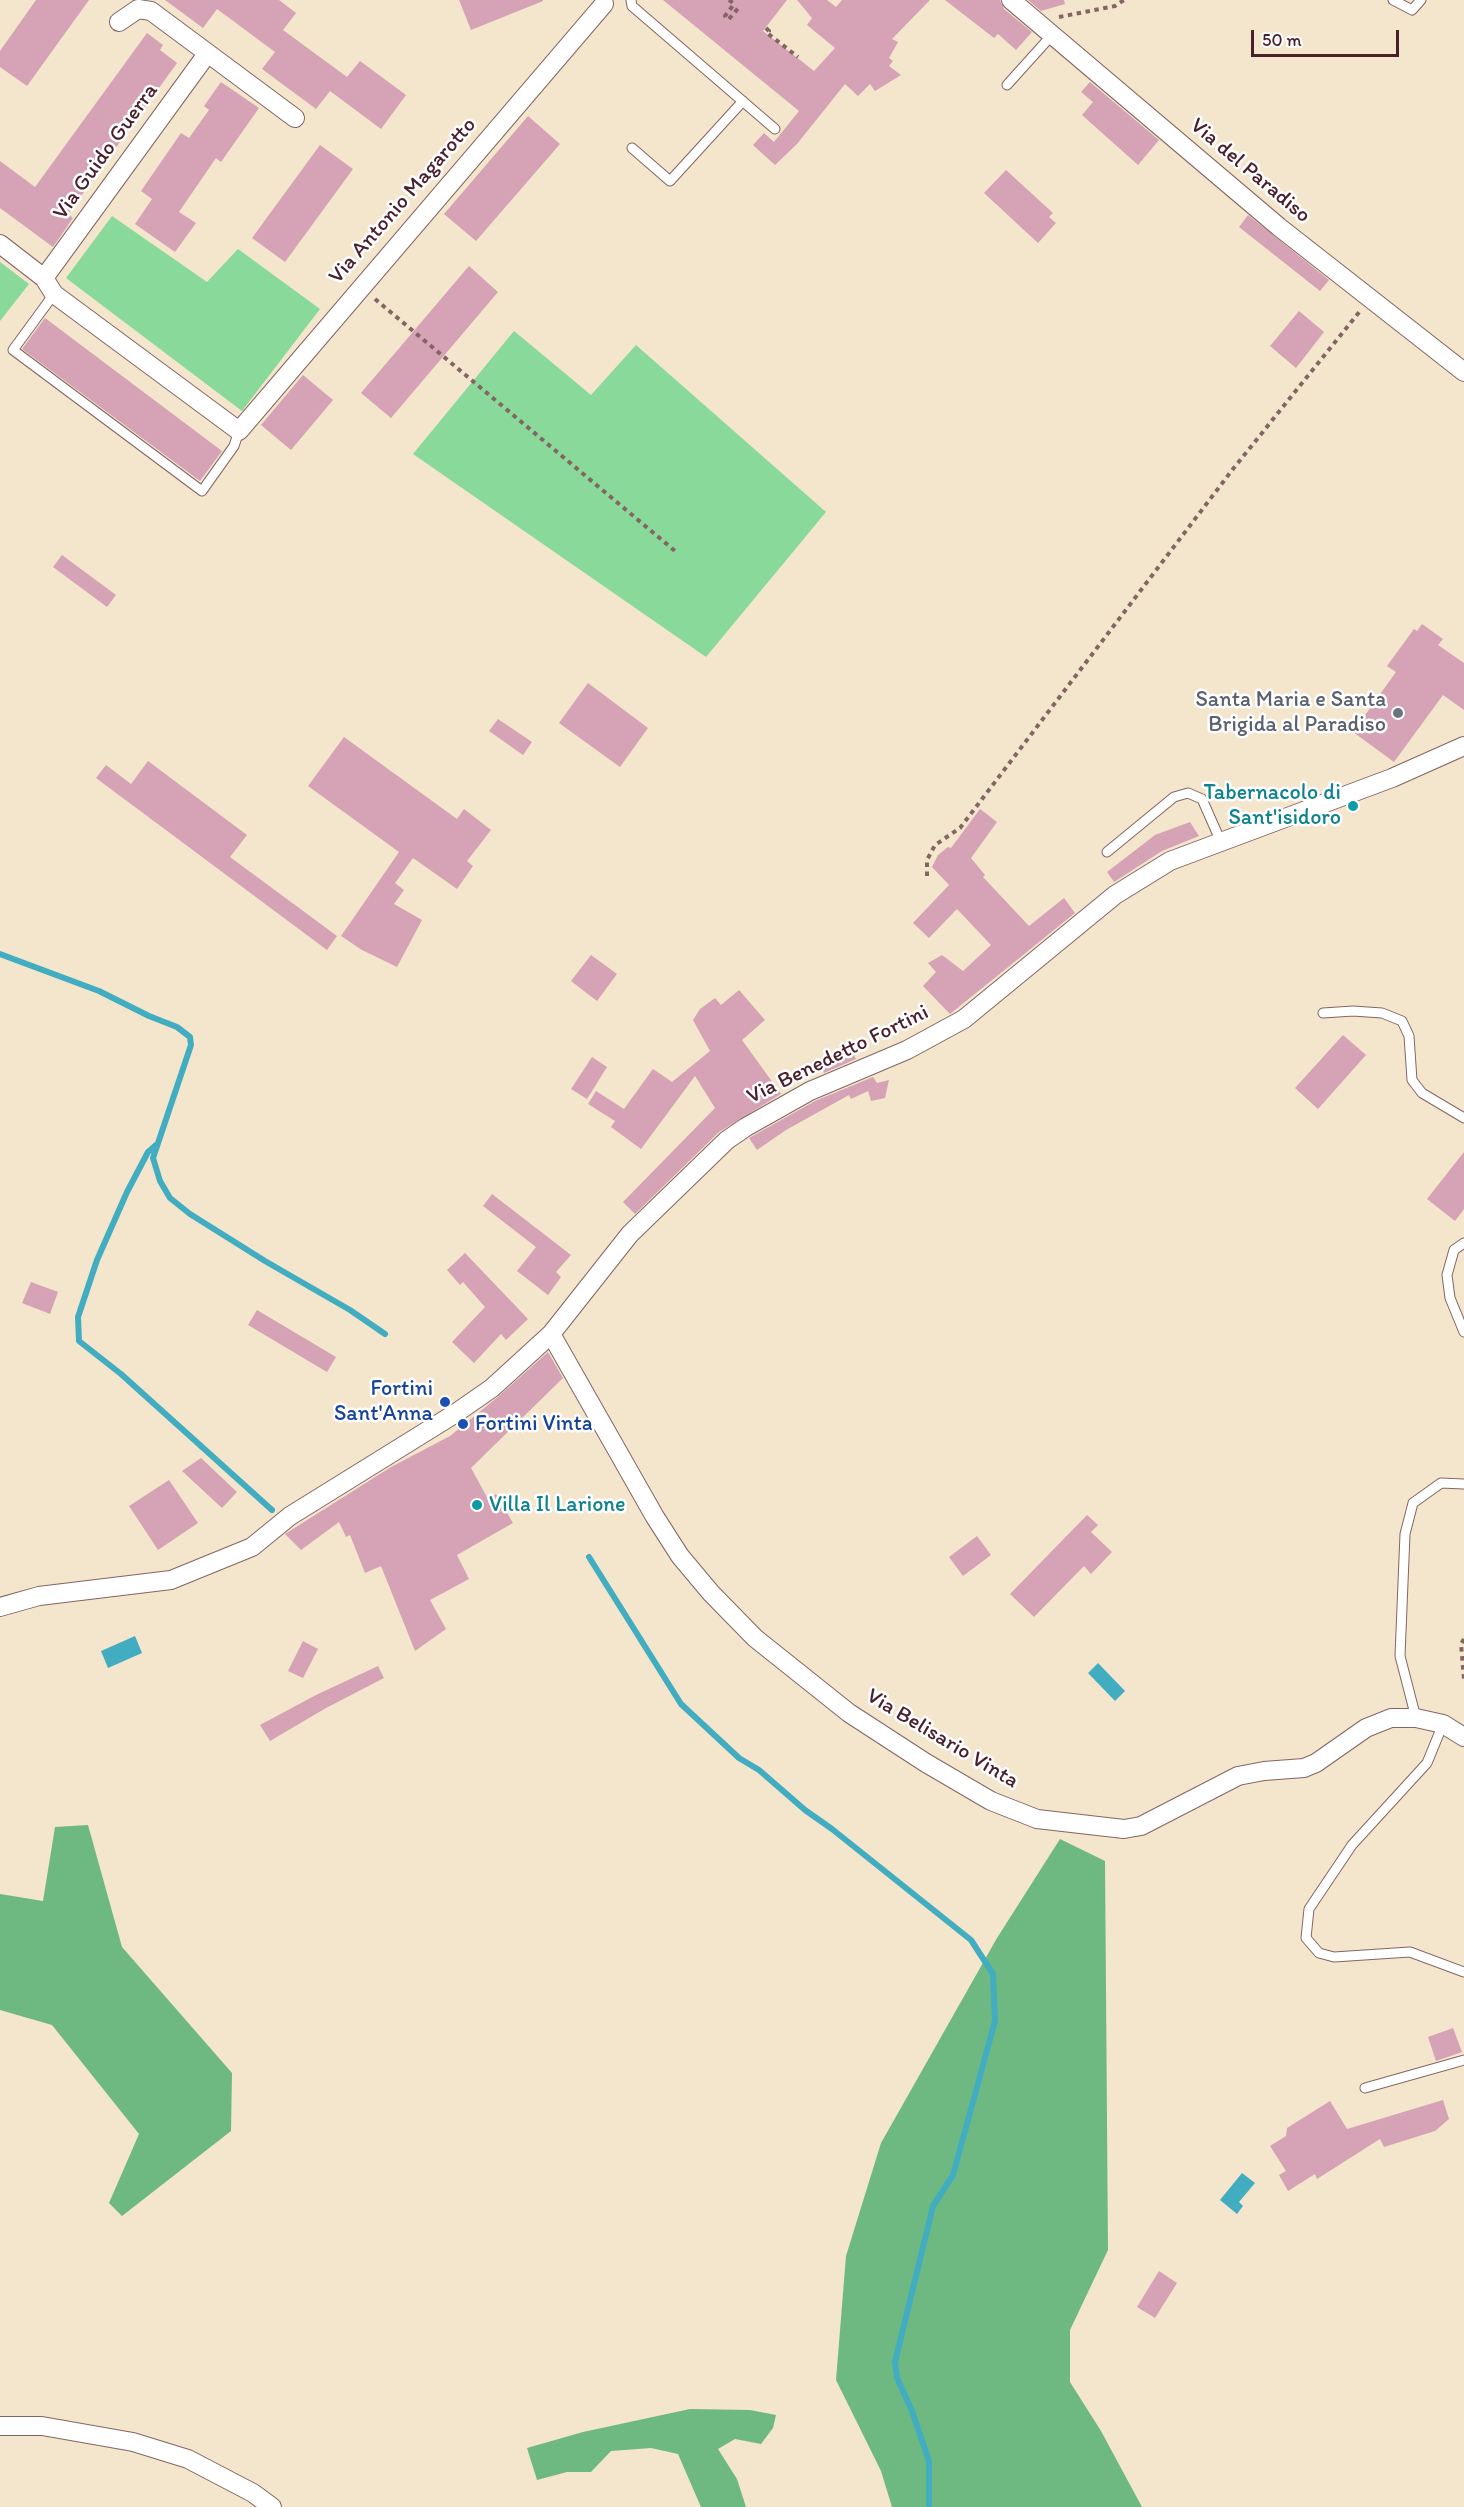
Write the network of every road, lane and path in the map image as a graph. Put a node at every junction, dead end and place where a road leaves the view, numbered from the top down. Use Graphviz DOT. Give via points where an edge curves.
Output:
graph roads {
  1 [pos="631,0"];
  2 [pos="729,0"];
  3 [pos="1011,0"];
  4 [pos="1124,0"];
  5 [pos="1393,0"];
  6 [pos="1421,0"];
  7 [pos="604,4"];
  8 [pos="740,6"];
  9 [pos="1035,21"];
  10 [pos="120,22"];
  11 [pos="766,28"];
  12 [pos="1052,35"];
  13 [pos="207,54"];
  14 [pos="798,57"];
  15 [pos="1007,85"];
  16 [pos="743,101"];
  17 [pos="295,118"];
  18 [pos="776,129"];
  19 [pos="632,148"];
  20 [pos="0,244"];
  21 [pos="44,278"];
  22 [pos="360,287"];
  23 [pos="54,294"];
  24 [pos="1370,299"];
  25 [pos="1464,372"];
  26 [pos="238,431"];
  27 [pos="675,551"];
  28 [pos="1464,746"];
  29 [pos="1221,842"];
  30 [pos="1107,852"];
  31 [pos="927,876"];
  32 [pos="1323,1013"];
  33 [pos="1464,1118"];
  34 [pos="1464,1243"];
  35 [pos="1464,1332"];
  36 [pos="550,1334"];
  37 [pos="1464,1484"];
  38 [pos="0,1606"];
  39 [pos="1464,1639"];
  40 [pos="1464,1679"];
  41 [pos="1416,1718"];
  42 [pos="1443,1724"];
  43 [pos="1464,1737"];
  44 [pos="1464,1972"];
  45 [pos="1464,2060"];
  46 [pos="1365,2088"];
  47 [pos="0,2426"];
  48 [pos="272,2507"];
  1 -- 16 [label="lane" via="632,6"];
  2 -- 8 [label="path" via="734,4 725,16 729,19"];
  3 -- 9 [label="street, Via del Paradiso"];
  4 -- 9 [label="path" via="1093,12"];
  5 -- 6 [label="lane" via="1412,10"];
  7 -- 22 [label="street, Via Antonio Magarotto"];
  9 -- 12 [label="street, Via del Paradiso"];
  10 -- 13 [label="street" via="138,9 151,11"];
  11 -- 14 [label="path" via="767,33"];
  12 -- 15 [label="lane"];
  12 -- 24 [label="street, Via del Paradiso"];
  13 -- 17 [label="street"];
  13 -- 21 [label="street, Via Guido Guerra"];
  16 -- 18 [label="lane"];
  16 -- 19 [label="lane" via="670,181"];
  20 -- 21 [label="street"];
  21 -- 23 [label="street"];
  22 -- 26 [label="street, Via Antonio Magarotto"];
  22 -- 27 [label="path"];
  23 -- 26 [label="street"];
  23 -- 26 [label="lane" via="13,350 202,491 234,446"];
  24 -- 25 [label="street, Via del Paradiso"];
  24 -- 31 [label="path" via="1233,469 960,828 936,845 927,860"];
  28 -- 29 [label="street, Via Benedetto Fortini" via="1392,778"];
  29 -- 30 [label="lane" via="1202,799 1188,793 1174,797"];
  29 -- 36 [label="street, Via Benedetto Fortini" via="1170,861 1115,895 964,1019 907,1050 810,1091 746,1126 630,1234"];
  32 -- 33 [label="lane" via="1382,1013 1402,1021 1409,1036 1412,1080 1422,1093"];
  34 -- 35 [label="lane" via="1454,1250 1447,1275 1450,1298"];
  36 -- 38 [label="street, Via Benedetto Fortini" via="492,1388 290,1516 252,1547 171,1580 39,1596"];
  36 -- 41 [label="street, Via Belisario Vinta" via="655,1517 711,1593 755,1638 849,1713 992,1801 1037,1819 1124,1829 1141,1826 1238,1776 1304,1768 1366,1728 1391,1718"];
  37 -- 41 [label="lane" via="1441,1483 1413,1503 1405,1534 1400,1656"];
  39 -- 40 [label="path"];
  41 -- 42 [label="street, Via Belisario Vinta"];
  42 -- 43 [label="street, Via Belisario Vinta"];
  42 -- 44 [label="lane" via="1427,1763 1352,1845 1309,1909 1306,1938 1319,1953 1334,1957 1410,1952"];
  45 -- 46 [label="lane"];
  47 -- 48 [label="street" via="42,2426 133,2442 188,2459"];
}
